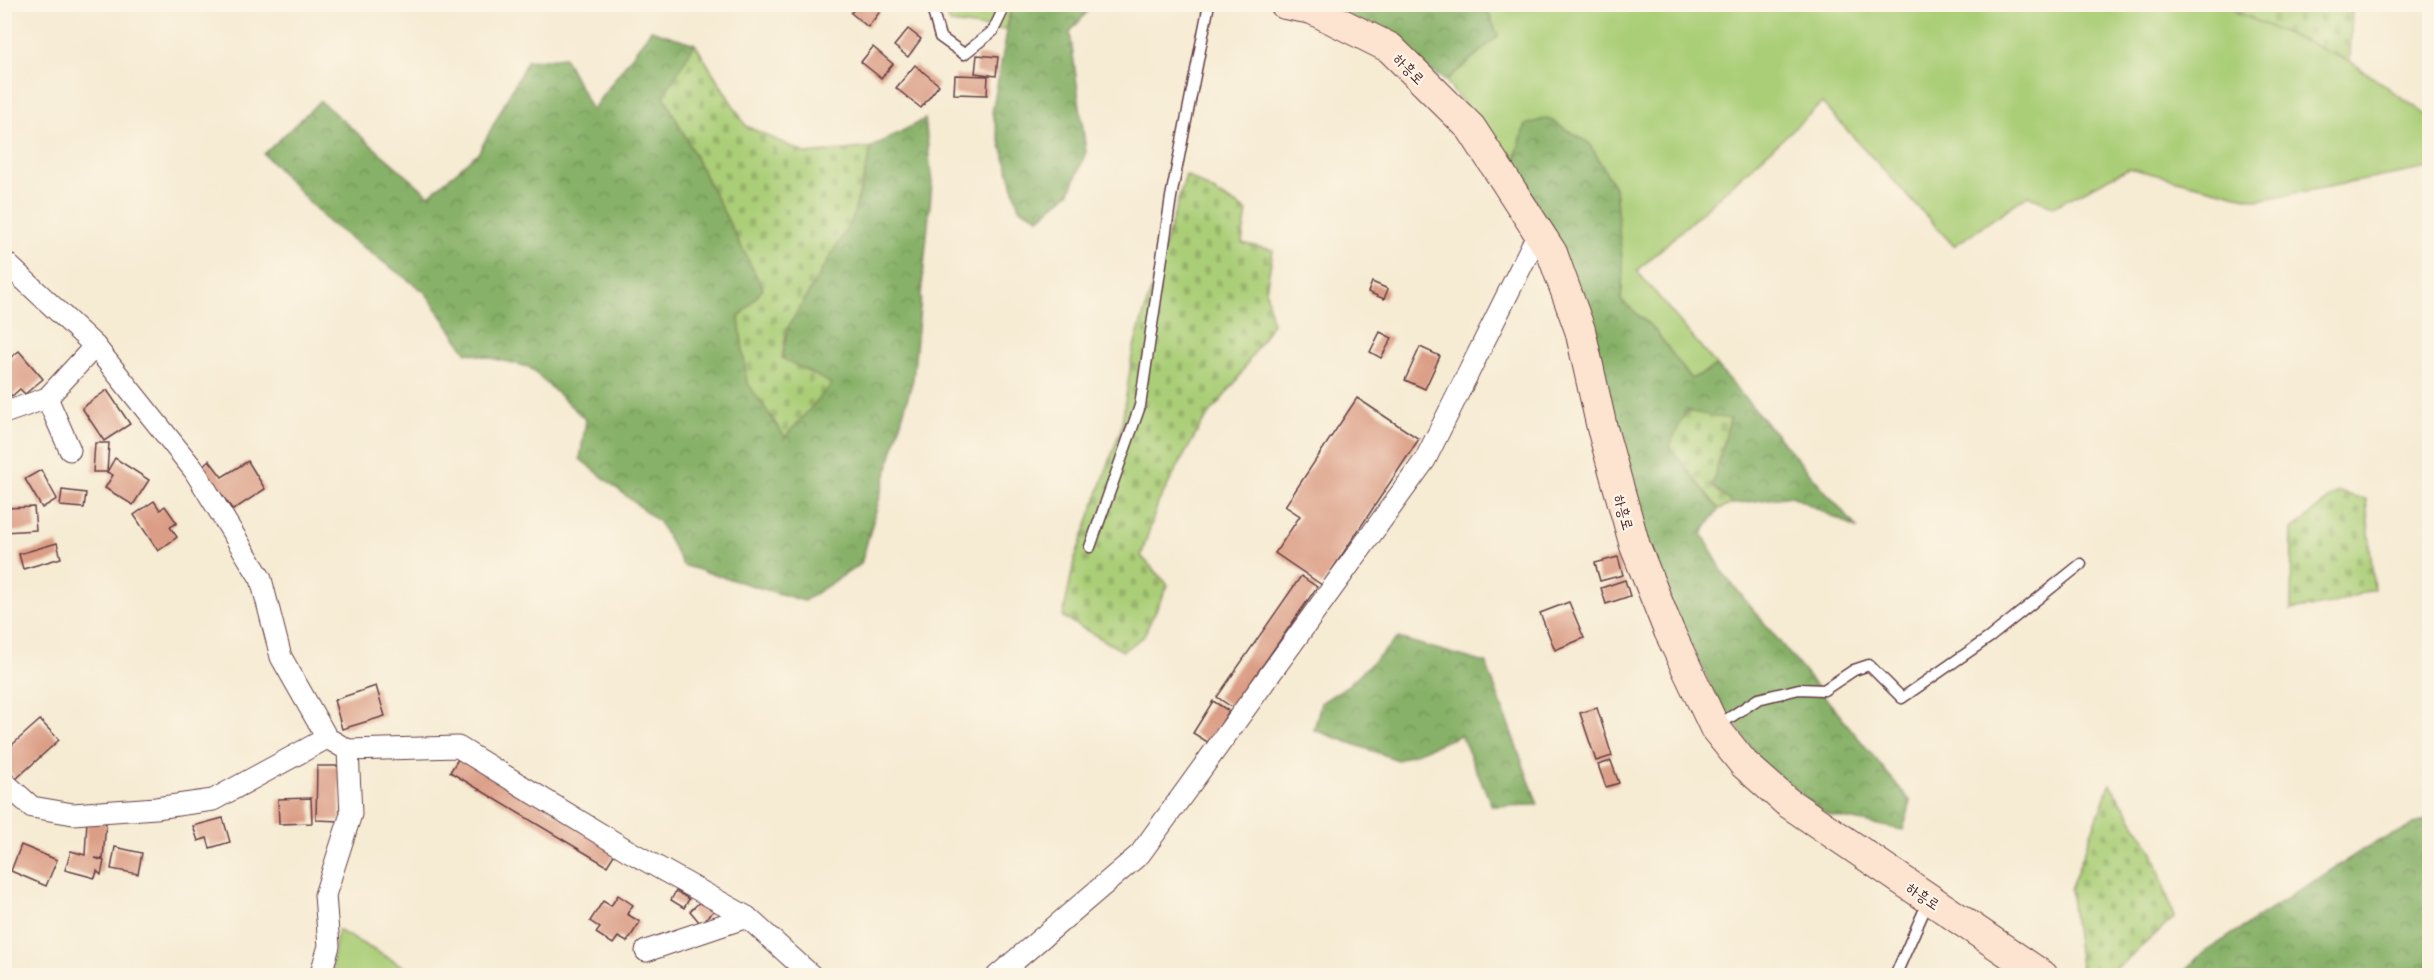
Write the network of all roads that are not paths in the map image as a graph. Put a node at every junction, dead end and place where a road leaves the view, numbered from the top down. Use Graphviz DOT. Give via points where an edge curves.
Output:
graph roads {
  1 [pos="931,4"];
  2 [pos="1006,4"];
  3 [pos="1209,4"];
  4 [pos="1285,4"];
  5 [pos="1539,231"];
  6 [pos="4,261"];
  7 [pos="95,346"];
  8 [pos="47,398"];
  9 [pos="4,413"];
  10 [pos="70,450"];
  11 [pos="1090,547"];
  12 [pos="2081,564"];
  13 [pos="1715,728"];
  14 [pos="327,738"];
  15 [pos="348,750"];
  16 [pos="4,782"];
  17 [pos="1930,899"];
  18 [pos="747,917"];
  19 [pos="646,951"];
  20 [pos="320,975"];
  21 [pos="812,975"];
  22 [pos="997,975"];
  23 [pos="1895,975"];
  24 [pos="2043,975"];
  1 -- 2 [label="lane" via="940,37 964,54 993,31"];
  3 -- 11 [label="lane" via="1171,197 1140,406"];
  4 -- 5 [label="street, 하흥로" via="1312,9 1390,48 1471,128"];
  5 -- 13 [label="street, 하흥로" via="1552,253 1580,330 1602,429 1635,546 1669,631"];
  5 -- 22 [label="street" via="1425,460 1140,854"];
  6 -- 7 [label="street"];
  7 -- 8 [label="street"];
  7 -- 14 [label="street" via="194,470 261,579 281,657"];
  8 -- 9 [label="street"];
  8 -- 10 [label="street"];
  12 -- 13 [label="lane" via="1990,637 1902,698 1869,665 1824,690 1799,689 1758,699"];
  13 -- 17 [label="street, 하흥로" via="1744,765 1787,802"];
  14 -- 15 [label="street"];
  14 -- 16 [label="street" via="213,800 156,808 73,814 32,807"];
  15 -- 18 [label="street" via="458,747 627,850"];
  15 -- 20 [label="street" via="351,814 325,895 329,946"];
  17 -- 23 [label="lane"];
  17 -- 24 [label="street, 하흥로"];
  18 -- 19 [label="street"];
  18 -- 21 [label="street"];
}
